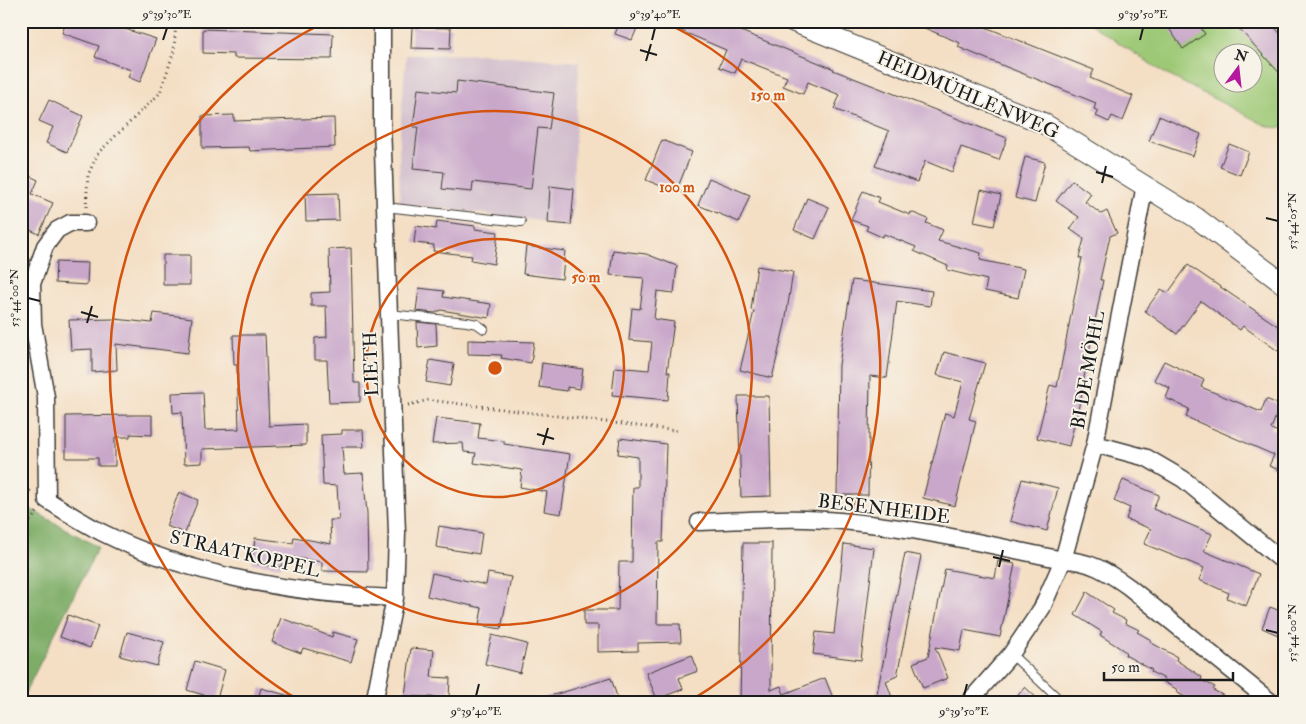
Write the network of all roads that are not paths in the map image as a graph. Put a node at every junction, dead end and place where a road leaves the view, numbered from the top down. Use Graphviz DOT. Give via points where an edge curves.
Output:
graph roads {
  1 [pos="382,21"];
  2 [pos="792,21"];
  3 [pos="1145,185"];
  4 [pos="385,206"];
  5 [pos="521,222"];
  6 [pos="86,223"];
  7 [pos="1285,285"];
  8 [pos="389,314"];
  9 [pos="484,329"];
  10 [pos="1095,444"];
  11 [pos="698,522"];
  12 [pos="1063,560"];
  13 [pos="1285,563"];
  14 [pos="395,598"];
  15 [pos="1011,654"];
  16 [pos="374,703"];
  17 [pos="968,703"];
  18 [pos="1062,703"];
  19 [pos="1272,703"];
  1 -- 4 [label="street, LIETH"];
  2 -- 3 [label="street, HEIDMÜHLENWEG" via="1043,123"];
  3 -- 7 [label="street, HEIDMÜHLENWEG" via="1195,217"];
  3 -- 10 [label="street, BI DE MÖHL"];
  4 -- 5 [label="lane"];
  4 -- 8 [label="street, LIETH"];
  6 -- 14 [label="street, STRAATKOPPEL" via="70,223 57,230 45,246 32,284 33,324 46,397 46,500 103,533 158,556 212,572 348,596"];
  8 -- 9 [label="lane" via="467,322"];
  8 -- 14 [label="street, LIETH" via="397,533"];
  10 -- 12 [label="street, BI DE MÖHL"];
  10 -- 13 [label="street" via="1148,458 1183,480"];
  11 -- 12 [label="street, BESENHEIDE" via="806,519 869,525 956,538"];
  12 -- 15 [label="street, BI DE MÖHL" via="1042,608"];
  12 -- 19 [label="street" via="1076,560 1106,571"];
  14 -- 16 [label="street, LIETH"];
  15 -- 17 [label="street, BI DE MÖHL"];
  15 -- 18 [label="lane"];
}
